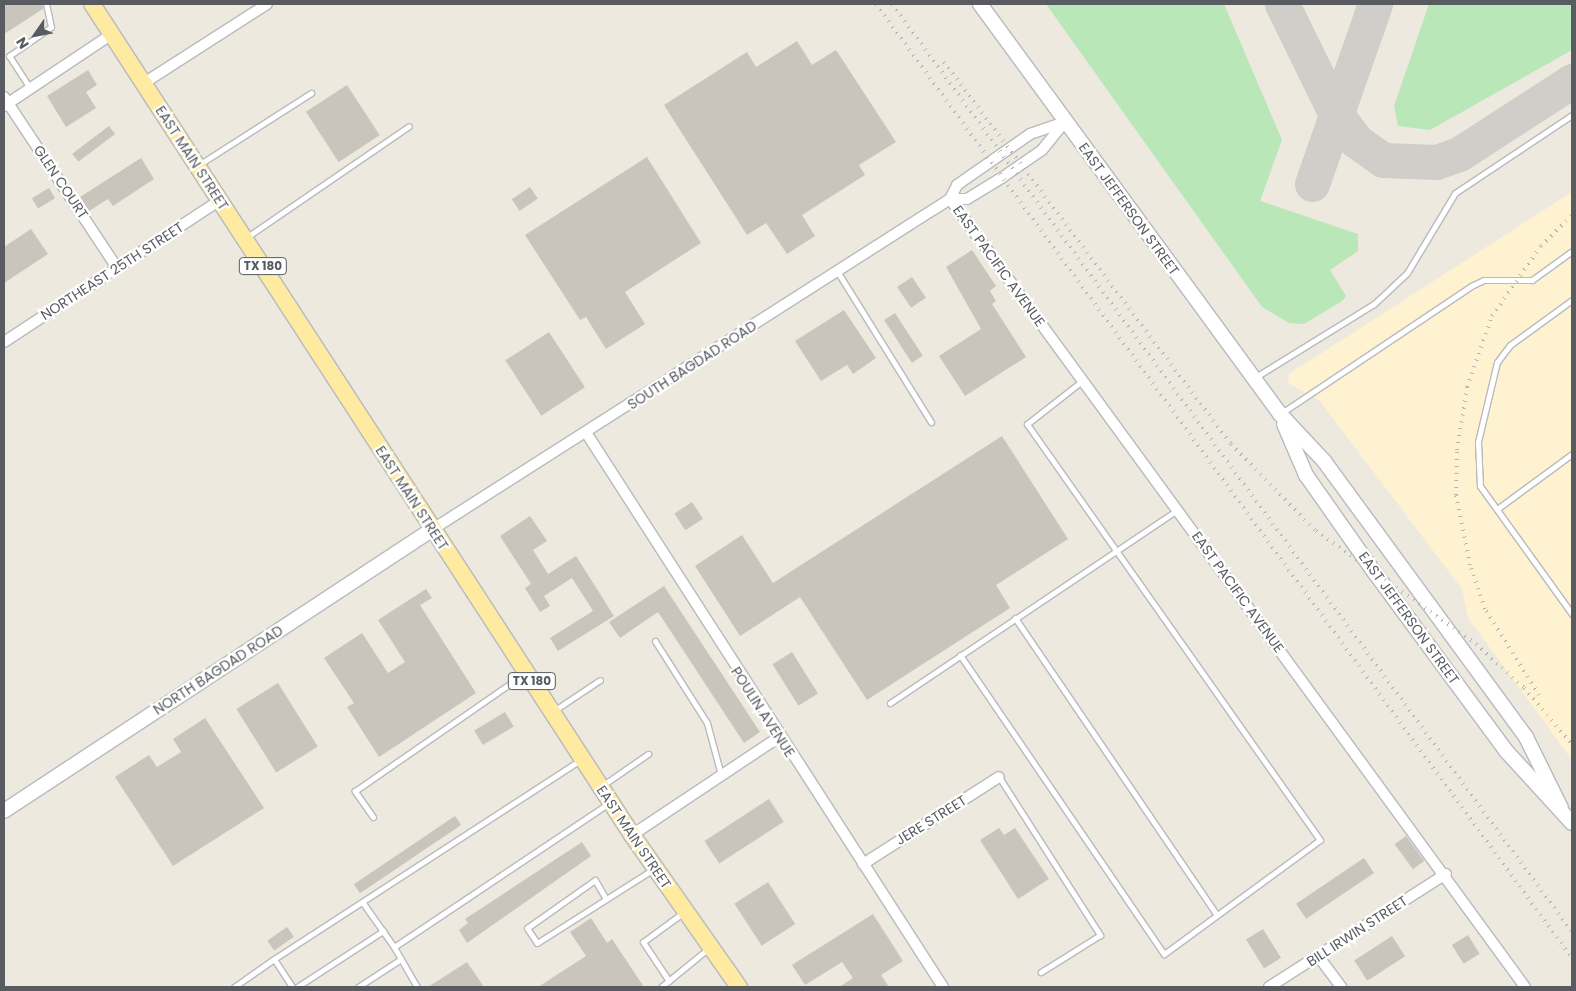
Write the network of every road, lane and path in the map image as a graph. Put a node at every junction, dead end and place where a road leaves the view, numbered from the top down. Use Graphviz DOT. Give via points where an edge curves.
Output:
graph roads {
  1 [pos="46,4"];
  2 [pos="92,4"];
  3 [pos="267,4"];
  4 [pos="980,4"];
  5 [pos="112,34"];
  6 [pos="144,83"];
  7 [pos="30,88"];
  8 [pos="311,93"];
  9 [pos="5,102"];
  10 [pos="1572,115"];
  11 [pos="1065,122"];
  12 [pos="409,126"];
  13 [pos="197,165"];
  14 [pos="950,199"];
  15 [pos="220,200"];
  16 [pos="245,239"];
  17 [pos="1572,251"];
  18 [pos="117,268"];
  19 [pos="837,271"];
  20 [pos="1572,300"];
  21 [pos="4,342"];
  22 [pos="1254,378"];
  23 [pos="1083,380"];
  24 [pos="1280,414"];
  25 [pos="931,422"];
  26 [pos="587,434"];
  27 [pos="1572,454"];
  28 [pos="1497,509"];
  29 [pos="1178,510"];
  30 [pos="433,529"];
  31 [pos="1116,551"];
  32 [pos="1572,614"];
  33 [pos="1015,618"];
  34 [pos="655,641"];
  35 [pos="960,655"];
  36 [pos="527,673"];
  37 [pos="600,680"];
  38 [pos="890,703"];
  39 [pos="552,712"];
  40 [pos="779,737"];
  41 [pos="648,754"];
  42 [pos="583,758"];
  43 [pos="721,776"];
  44 [pos="999,777"];
  45 [pos="601,786"];
  46 [pos="611,802"];
  47 [pos="1561,808"];
  48 [pos="4,811"];
  49 [pos="373,816"];
  50 [pos="1572,822"];
  51 [pos="632,835"];
  52 [pos="863,864"];
  53 [pos="655,868"];
  54 [pos="1446,874"];
  55 [pos="606,899"];
  56 [pos="363,903"];
  57 [pos="685,912"];
  58 [pos="1217,916"];
  59 [pos="382,932"];
  60 [pos="710,947"];
  61 [pos="394,948"];
  62 [pos="1318,956"];
  63 [pos="274,959"];
  64 [pos="401,959"];
  65 [pos="1041,972"];
  66 [pos="669,981"];
  67 [pos="234,987"];
  68 [pos="292,987"];
  69 [pos="297,987"];
  70 [pos="358,987"];
  71 [pos="417,987"];
  72 [pos="661,987"];
  73 [pos="739,987"];
  74 [pos="943,987"];
  75 [pos="1269,987"];
  76 [pos="1341,987"];
  77 [pos="1525,987"];
  1 -- 7 [label="lane" via="51,27 9,56"];
  2 -- 5 [label="main road, EAST MAIN STREET / TX 180"];
  3 -- 6 [label="street"];
  4 -- 11 [label="main road, EAST JEFFERSON STREET"];
  5 -- 6 [label="main road, EAST MAIN STREET / TX 180"];
  5 -- 7 [label="street"];
  6 -- 13 [label="main road, EAST MAIN STREET / TX 180"];
  7 -- 9 [label="street"];
  8 -- 13 [label="lane"];
  9 -- 18 [label="street, GLEN COURT"];
  10 -- 22 [label="lane" via="1455,193 1407,273 1374,304"];
  11 -- 14 [label="street, SOUTH BAGDAD ROAD" via="1030,134 957,185"];
  11 -- 14 [label="street, SOUTH BAGDAD ROAD" via="1042,150 1003,177 967,200"];
  11 -- 22 [label="main road, EAST JEFFERSON STREET"];
  12 -- 16 [label="lane"];
  13 -- 15 [label="main road, EAST MAIN STREET / TX 180"];
  14 -- 19 [label="street, SOUTH BAGDAD ROAD"];
  14 -- 23 [label="street, EAST PACIFIC AVENUE"];
  15 -- 16 [label="main road, EAST MAIN STREET / TX 180"];
  15 -- 18 [label="street, NORTHEAST 25TH STREET"];
  16 -- 30 [label="main road, EAST MAIN STREET / TX 180"];
  17 -- 24 [label="lane" via="1532,280 1484,280 1470,286"];
  18 -- 21 [label="street, NORTHEAST 25TH STREET"];
  19 -- 25 [label="lane"];
  19 -- 26 [label="street, SOUTH BAGDAD ROAD"];
  20 -- 28 [label="lane" via="1510,345 1497,362 1478,442 1480,486"];
  22 -- 24 [label="main road, EAST JEFFERSON STREET"];
  23 -- 29 [label="street, EAST PACIFIC AVENUE"];
  23 -- 31 [label="lane" via="1027,424"];
  24 -- 47 [label="main road, EAST JEFFERSON STREET" via="1324,461 1526,737"];
  24 -- 47 [label="main road, EAST JEFFERSON STREET" via="1306,475 1507,752"];
  26 -- 30 [label="street, SOUTH BAGDAD ROAD"];
  26 -- 40 [label="street, POULIN AVENUE"];
  27 -- 28 [label="lane"];
  28 -- 32 [label="lane"];
  29 -- 31 [label="lane"];
  29 -- 54 [label="street, EAST PACIFIC AVENUE"];
  30 -- 36 [label="main road, EAST MAIN STREET / TX 180"];
  30 -- 48 [label="main road, NORTH BAGDAD ROAD"];
  31 -- 33 [label="lane"];
  31 -- 58 [label="lane" via="1320,840"];
  33 -- 35 [label="lane"];
  33 -- 58 [label="lane"];
  34 -- 43 [label="lane" via="707,723"];
  35 -- 38 [label="lane"];
  35 -- 58 [label="lane" via="1164,954"];
  36 -- 39 [label="main road, EAST MAIN STREET / TX 180"];
  36 -- 49 [label="lane" via="355,791"];
  37 -- 39 [label="lane"];
  39 -- 42 [label="main road, EAST MAIN STREET / TX 180"];
  40 -- 43 [label="street"];
  40 -- 52 [label="street, POULIN AVENUE"];
  41 -- 45 [label="lane"];
  42 -- 45 [label="main road, EAST MAIN STREET / TX 180"];
  42 -- 56 [label="lane"];
  43 -- 51 [label="street"];
  44 -- 52 [label="street, JERE STREET"];
  44 -- 65 [label="lane" via="1100,935"];
  45 -- 46 [label="main road, EAST MAIN STREET / TX 180"];
  46 -- 51 [label="main road, EAST MAIN STREET / TX 180"];
  46 -- 61 [label="lane"];
  47 -- 50 [label="main road, EAST JEFFERSON STREET"];
  51 -- 53 [label="main road, EAST MAIN STREET / TX 180"];
  52 -- 74 [label="street, POULIN AVENUE"];
  53 -- 55 [label="lane"];
  53 -- 57 [label="main road, EAST MAIN STREET / TX 180"];
  54 -- 62 [label="street, BILL IRWIN STREET"];
  54 -- 77 [label="street, EAST PACIFIC AVENUE"];
  55 -- 55 [label="lane" via="537,943 528,928 595,880"];
  56 -- 59 [label="lane"];
  56 -- 63 [label="lane"];
  57 -- 60 [label="main road, EAST MAIN STREET / TX 180"];
  57 -- 66 [label="lane" via="644,942"];
  59 -- 61 [label="lane"];
  59 -- 69 [label="lane"];
  60 -- 66 [label="lane"];
  60 -- 73 [label="main road, EAST MAIN STREET / TX 180"];
  61 -- 64 [label="lane"];
  62 -- 75 [label="street, BILL IRWIN STREET"];
  62 -- 76 [label="street"];
  63 -- 67 [label="lane"];
  63 -- 68 [label="lane"];
  64 -- 70 [label="lane"];
  64 -- 71 [label="lane"];
  66 -- 72 [label="lane"];
}
